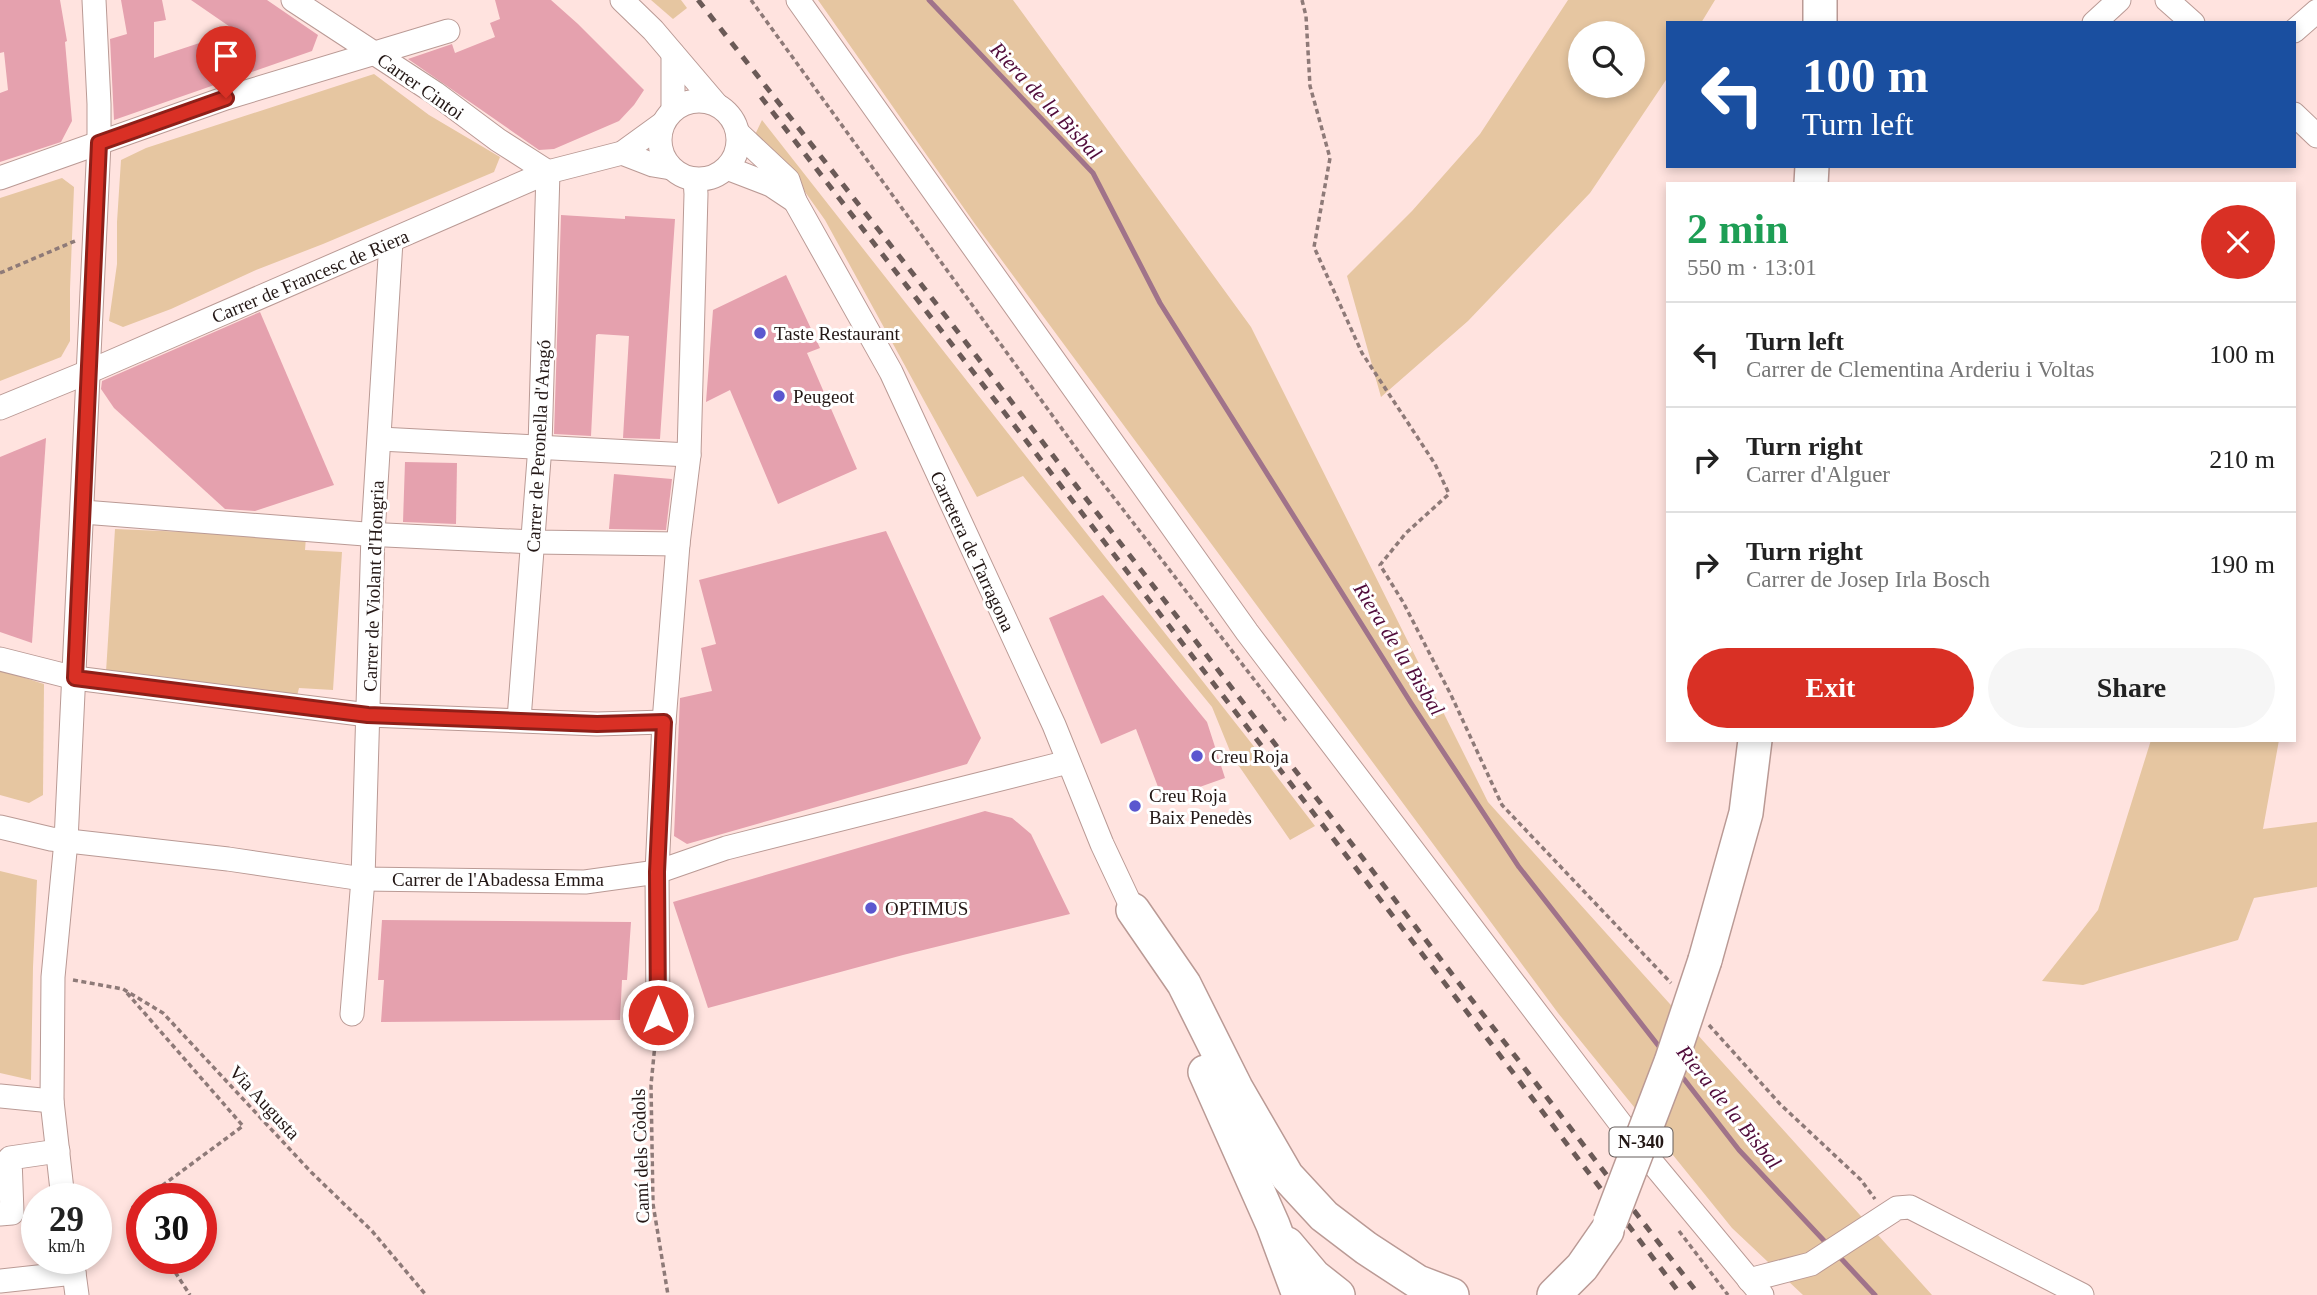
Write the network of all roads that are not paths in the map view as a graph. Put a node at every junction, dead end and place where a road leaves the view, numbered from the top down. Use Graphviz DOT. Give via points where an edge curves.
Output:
graph roads {
  1 [pos="94,0"];
  2 [pos="293,0"];
  3 [pos="622,0"];
  4 [pos="799,0"];
  5 [pos="1820,0"];
  6 [pos="2119,0"];
  7 [pos="2167,0"];
  8 [pos="2317,10"];
  9 [pos="1819,21"];
  10 [pos="2096,21"];
  11 [pos="2191,21"];
  12 [pos="2296,29"];
  13 [pos="448,31"];
  14 [pos="374,53"];
  15 [pos="673,54"];
  16 [pos="716,104"];
  17 [pos="2296,116"];
  18 [pos="667,117"];
  19 [pos="738,133"];
  20 [pos="2317,136"];
  21 [pos="99,143"];
  22 [pos="622,153"];
  23 [pos="727,168"];
  24 [pos="671,169"];
  25 [pos="548,172"];
  26 [pos="0,178"];
  27 [pos="695,180"];
  28 [pos="795,201"];
  29 [pos="391,241"];
  30 [pos="88,372"];
  31 [pos="0,408"];
  32 [pos="380,439"];
  33 [pos="540,446"];
  34 [pos="689,455"];
  35 [pos="83,512"];
  36 [pos="373,533"];
  37 [pos="533,541"];
  38 [pos="678,544"];
  39 [pos="0,659"];
  40 [pos="75,678"];
  41 [pos="368,715"];
  42 [pos="519,719"];
  43 [pos="664,722"];
  44 [pos="1755,742"];
  45 [pos="1068,762"];
  46 [pos="0,827"];
  47 [pos="66,841"];
  48 [pos="657,872"];
  49 [pos="363,879"];
  50 [pos="1133,910"];
  51 [pos="352,1014"];
  52 [pos="658,1015"];
  53 [pos="0,1096"];
  54 [pos="52,1101"];
  55 [pos="58,1151"];
  56 [pos="61,1183"];
  57 [pos="0,1214"];
  58 [pos="1273,1225"];
  59 [pos="1609,1227"];
  60 [pos="75,1276"];
  61 [pos="0,1282"];
  62 [pos="1755,1288"];
  63 [pos="1299,1295"];
  64 [pos="1338,1295"];
  65 [pos="1452,1295"];
  66 [pos="1554,1295"];
  67 [pos="1586,1295"];
  68 [pos="2082,1295"];
  1 -- 21 [label="street"];
  2 -- 14 [label="street, Carrer Cintoi"];
  3 -- 15 [label="street"];
  4 -- 62 [label="street" via="1247,632 1629,1136"];
  5 -- 9 [label="highway"];
  6 -- 10 [label="street"];
  7 -- 11 [label="street"];
  8 -- 12 [label="street"];
  13 -- 14 [label="street"];
  14 -- 21 [label="street"];
  14 -- 25 [label="street, Carrer Cintoi"];
  15 -- 16 [label="street"];
  15 -- 18 [label="street"];
  16 -- 18 [label="street" via="693,101"];
  16 -- 19 [label="street" via="734,121"];
  17 -- 20 [label="street"];
  18 -- 22 [label="street, Carrer de Francesc de Riera"];
  18 -- 24 [label="street" via="659,136 663,159"];
  19 -- 23 [label="street" via="734,158"];
  19 -- 28 [label="street, Carretera de Tarragona" via="788,180"];
  21 -- 26 [label="street"];
  21 -- 30 [label="street"];
  22 -- 24 [label="street"];
  22 -- 25 [label="street, Carrer de Francesc de Riera"];
  23 -- 27 [label="street"];
  23 -- 28 [label="street, Carretera de Tarragona" via="771,185"];
  24 -- 27 [label="street"];
  25 -- 29 [label="street, Carrer de Francesc de Riera"];
  25 -- 33 [label="street, Carrer de Peronella d'Aragó"];
  27 -- 34 [label="street"];
  28 -- 45 [label="street, Carretera de Tarragona" via="891,372"];
  29 -- 30 [label="street, Carrer de Francesc de Riera"];
  29 -- 32 [label="street, Carrer de Violant d'Hongria"];
  30 -- 31 [label="street, Carrer de Francesc de Riera"];
  30 -- 35 [label="street"];
  32 -- 33 [label="street"];
  32 -- 36 [label="street, Carrer de Violant d'Hongria"];
  33 -- 34 [label="street"];
  33 -- 37 [label="street, Carrer de Peronella d'Aragó"];
  34 -- 38 [label="street"];
  35 -- 36 [label="street"];
  35 -- 40 [label="street"];
  36 -- 37 [label="street"];
  36 -- 41 [label="street, Carrer de Violant d'Hongria"];
  37 -- 38 [label="street"];
  37 -- 42 [label="street, Carrer de Peronella d'Aragó"];
  38 -- 43 [label="street"];
  39 -- 40 [label="street"];
  40 -- 41 [label="street"];
  40 -- 47 [label="street"];
  41 -- 42 [label="street"];
  41 -- 49 [label="street, Carrer de Violant d'Hongria"];
  42 -- 43 [label="street"];
  43 -- 48 [label="street"];
  44 -- 59 [label="highway, N-340, bridge" via="1746,813 1705,960"];
  45 -- 48 [label="street, Carrer de l'Abadessa Emma" via="726,848"];
  45 -- 50 [label="street, Carretera de Tarragona"];
  46 -- 47 [label="street, Carrer de l'Abadessa Emma"];
  47 -- 49 [label="street, Carrer de l'Abadessa Emma"];
  47 -- 54 [label="street" via="53,977"];
  48 -- 49 [label="street, Carrer de l'Abadessa Emma" via="585,882"];
  48 -- 52 [label="street"];
  49 -- 51 [label="street, Carrer de Violant d'Hongria"];
  50 -- 58 [label="highway"];
  50 -- 65 [label="highway" via="1184,984 1287,1176 1324,1216 1366,1248 1419,1282"];
  53 -- 54 [label="street"];
  54 -- 55 [label="street"];
  55 -- 56 [label="street"];
  55 -- 57 [label="street" via="10,1158 12,1213"];
  58 -- 63 [label="highway"];
  58 -- 64 [label="highway" via="1314,1276"];
  59 -- 66 [label="highway" via="1583,1267"];
  59 -- 67 [label="highway, N-340"];
  60 -- 61 [label="street"];
  62 -- 68 [label="street" via="1811,1264 1897,1208 1910,1207"];
}
